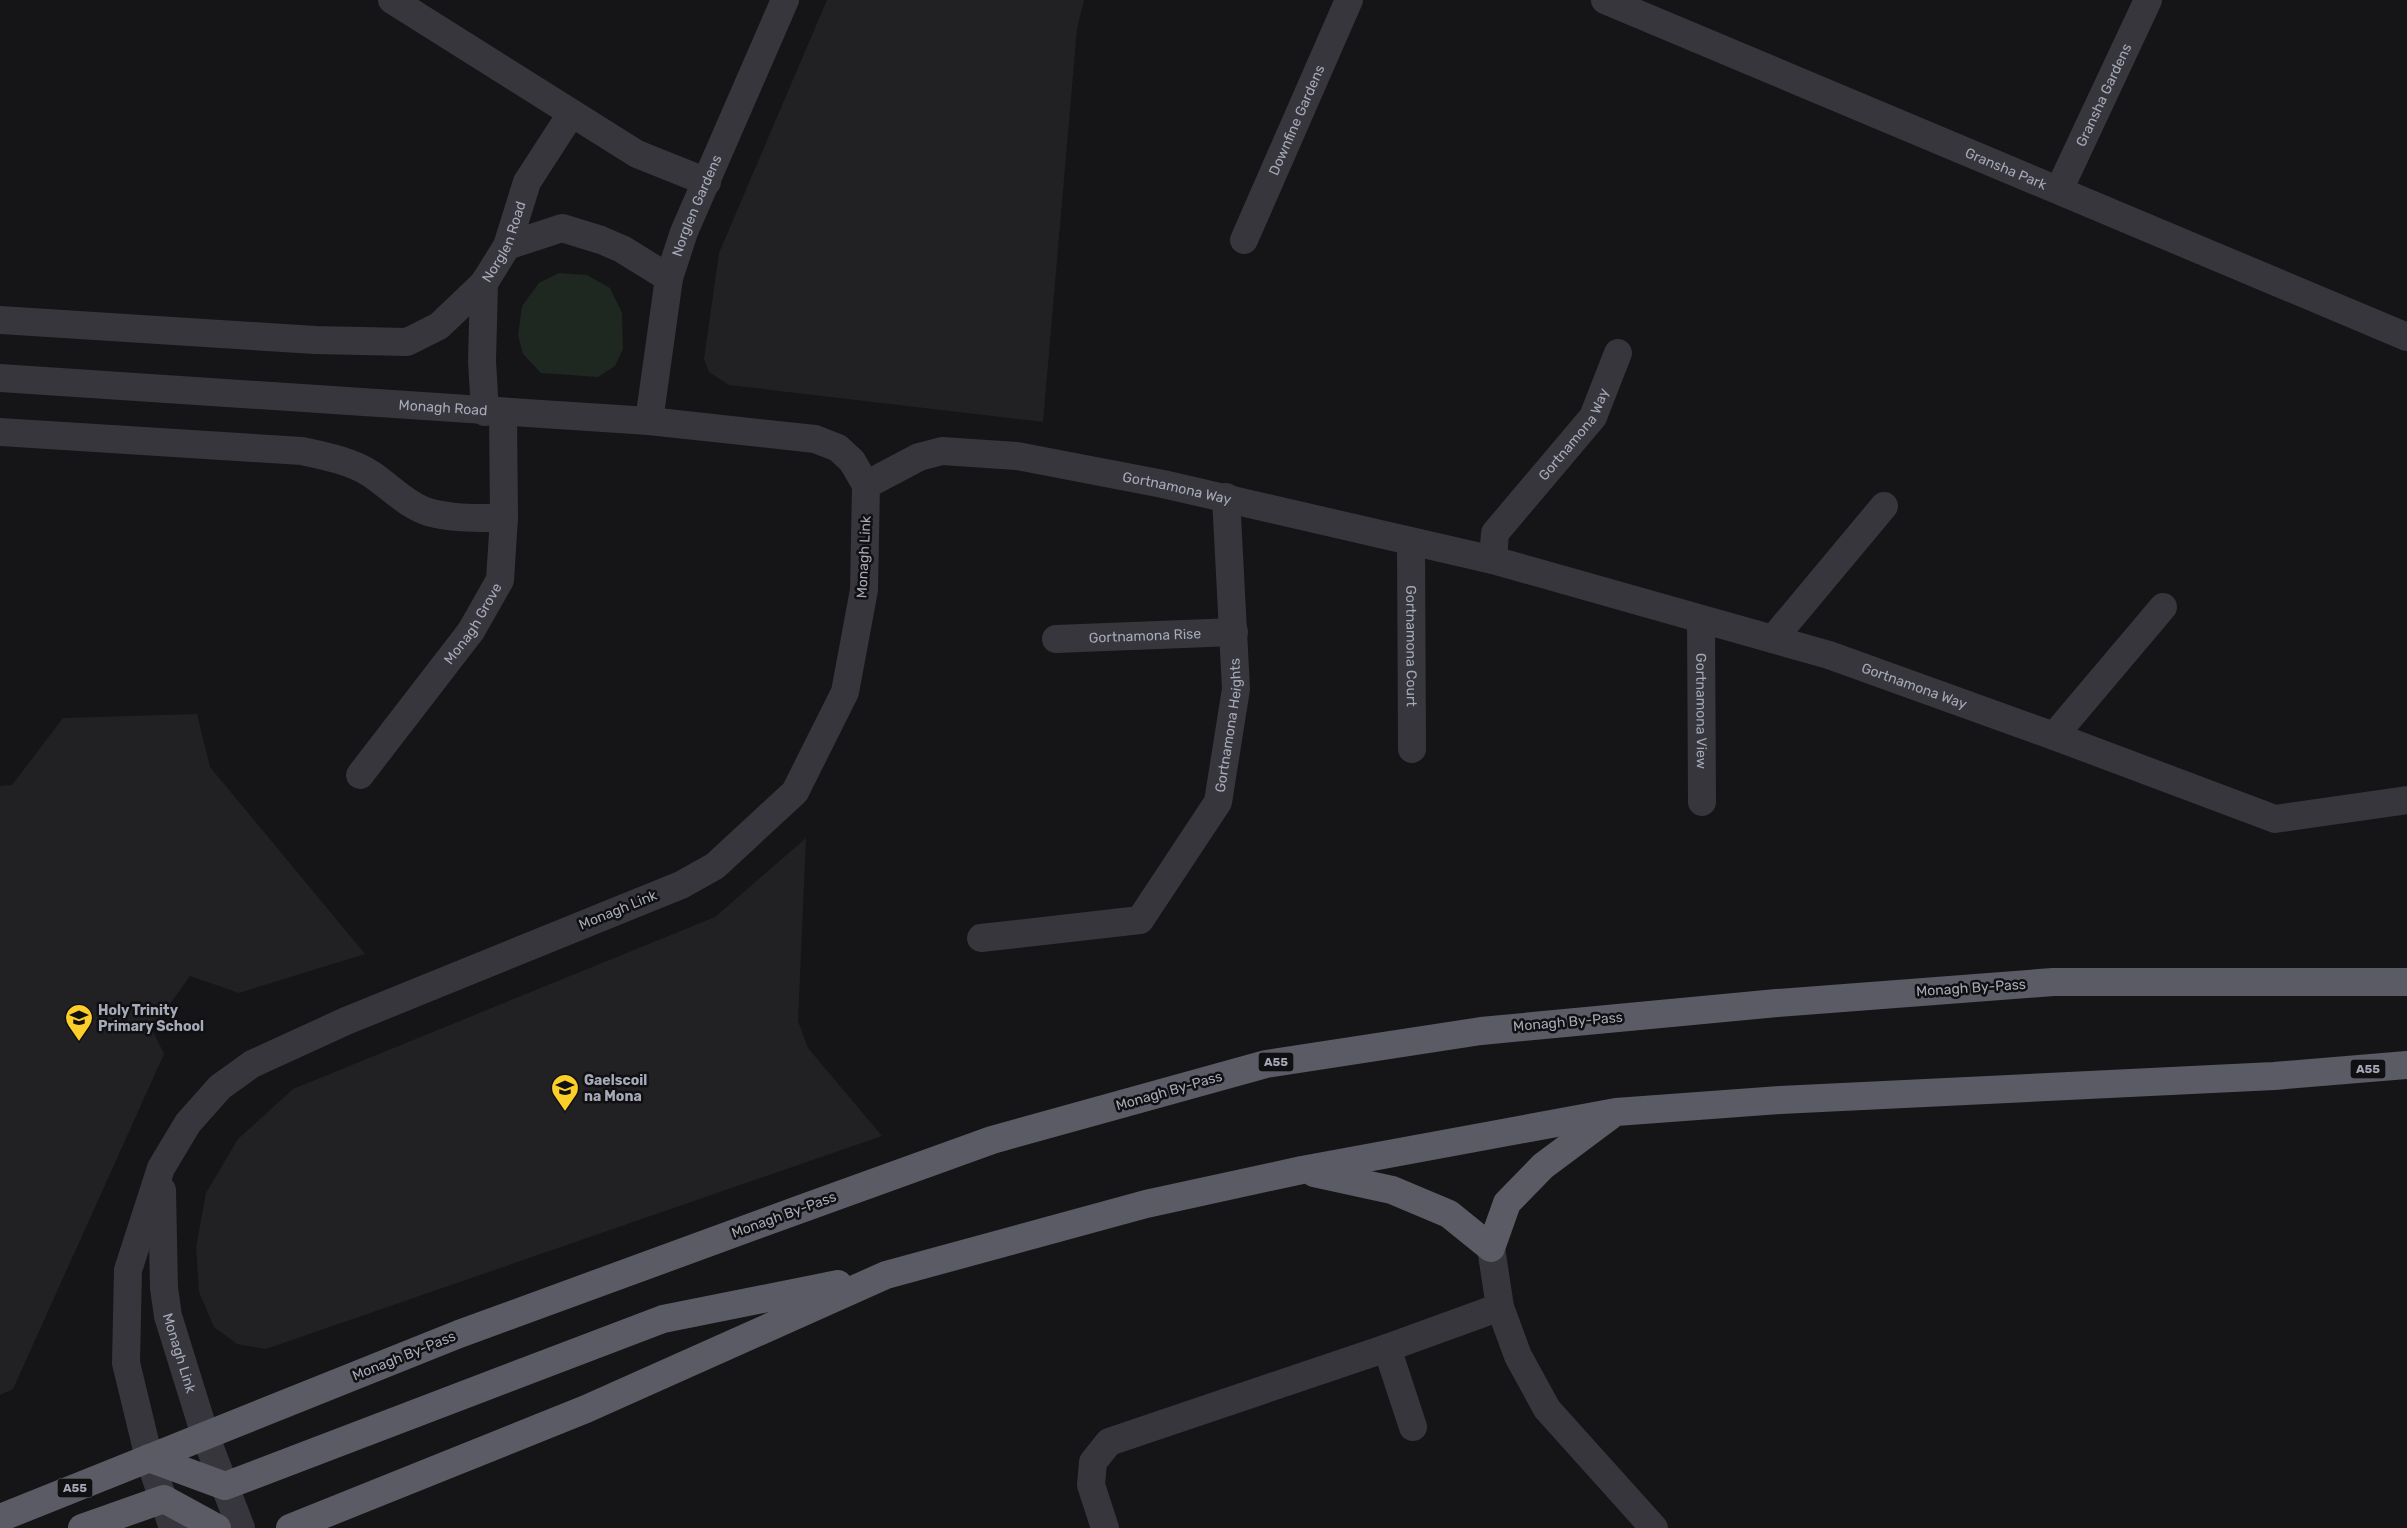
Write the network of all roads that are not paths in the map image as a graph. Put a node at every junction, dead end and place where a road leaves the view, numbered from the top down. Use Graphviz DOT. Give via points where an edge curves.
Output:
graph roads {
  1 [pos="392,0"];
  2 [pos="785,0"];
  3 [pos="1349,0"];
  4 [pos="1605,0"];
  5 [pos="2148,0"];
  6 [pos="571,114"];
  7 [pos="707,182"];
  8 [pos="2059,190"];
  9 [pos="1244,240"];
  10 [pos="507,246"];
  11 [pos="669,278"];
  12 [pos="484,284"];
  13 [pos="0,320"];
  14 [pos="2407,336"];
  15 [pos="1618,353"];
  16 [pos="0,378"];
  17 [pos="494,412"];
  18 [pos="649,421"];
  19 [pos="0,432"];
  20 [pos="866,485"];
  21 [pos="1226,497"];
  22 [pos="1884,506"];
  23 [pos="504,518"];
  24 [pos="1411,542"];
  25 [pos="1493,560"];
  26 [pos="2163,607"];
  27 [pos="1701,620"];
  28 [pos="1234,632"];
  29 [pos="1056,639"];
  30 [pos="1773,639"];
  31 [pos="2054,736"];
  32 [pos="1412,749"];
  33 [pos="360,775"];
  34 [pos="2407,800"];
  35 [pos="1702,802"];
  36 [pos="981,938"];
  37 [pos="2407,982"];
  38 [pos="2407,1065"];
  39 [pos="1616,1112"];
  40 [pos="161,1168"];
  41 [pos="1302,1170"];
  42 [pos="1491,1248"];
  43 [pos="886,1275"];
  44 [pos="1500,1307"];
  45 [pos="1387,1348"];
  46 [pos="1413,1427"];
  47 [pos="205,1435"];
  48 [pos="149,1458"];
  49 [pos="225,1486"];
  50 [pos="164,1499"];
  51 [pos="0,1518"];
  52 [pos="82,1528"];
  53 [pos="173,1528"];
  54 [pos="217,1528"];
  55 [pos="241,1528"];
  56 [pos="290,1528"];
  57 [pos="1104,1528"];
  58 [pos="1654,1528"];
  1 -- 6 [label="street"];
  2 -- 7 [label="street, Norglen Gardens"];
  3 -- 9 [label="street, Downfine Gardens"];
  4 -- 8 [label="street, Gransha Park"];
  5 -- 8 [label="street, Gransha Gardens"];
  6 -- 7 [label="street" via="637,154"];
  6 -- 10 [label="street, Norglen Road" via="526,182"];
  7 -- 11 [label="street, Norglen Gardens" via="684,232"];
  8 -- 14 [label="street, Gransha Park"];
  10 -- 11 [label="street" via="562,228 601,240"];
  10 -- 12 [label="street, Norglen Road"];
  11 -- 18 [label="street, Norglen Gardens"];
  12 -- 13 [label="street, Norglen Road" via="440,326 407,342 315,340"];
  12 -- 17 [label="street" via="482,361"];
  15 -- 25 [label="street, Gortnamona Way" via="1593,416 1495,533"];
  16 -- 17 [label="street, Monagh Road"];
  17 -- 18 [label="street, Monagh Road"];
  17 -- 23 [label="street, Monagh Grove"];
  18 -- 20 [label="street, Monagh Road" via="815,439 838,448 852,461"];
  19 -- 23 [label="street" via="302,451 340,460 369,473 427,511 460,518"];
  20 -- 21 [label="street, Gortnamona Way" via="919,457 942,451 1017,456"];
  20 -- 40 [label="street, Monagh Link" via="864,590 845,692 795,792 716,866 681,885 346,1021 252,1064 220,1088 188,1123"];
  21 -- 24 [label="street, Gortnamona Way"];
  21 -- 28 [label="street, Gortnamona Heights"];
  22 -- 30 [label="street"];
  23 -- 33 [label="street, Monagh Grove" via="500,580 471,630"];
  24 -- 25 [label="street, Gortnamona Way"];
  24 -- 32 [label="street, Gortnamona Court"];
  25 -- 27 [label="street, Gortnamona Way"];
  26 -- 31 [label="street"];
  27 -- 30 [label="street, Gortnamona Way"];
  27 -- 35 [label="street, Gortnamona View"];
  28 -- 29 [label="street, Gortnamona Rise"];
  28 -- 36 [label="street, Gortnamona Heights" via="1236,689 1218,802 1140,920"];
  30 -- 31 [label="street, Gortnamona Way" via="1829,655"];
  31 -- 34 [label="street, Gortnamona Way" via="2275,819"];
  37 -- 47 [label="highway, Monagh By-Pass / A55" via="2053,982 1481,1030 1266,1064 992,1140 459,1334"];
  38 -- 39 [label="highway, A55" via="2274,1076 1780,1100"];
  39 -- 41 [label="highway, A55"];
  39 -- 42 [label="highway" via="1543,1166 1507,1203"];
  40 -- 47 [label="street, Monagh Link" via="164,1288 168,1316"];
  40 -- 48 [label="street, Monagh Link" via="128,1270 126,1363"];
  41 -- 42 [label="highway" via="1392,1190 1449,1214"];
  41 -- 43 [label="highway, A55" via="1146,1204"];
  42 -- 44 [label="street"];
  43 -- 49 [label="highway" via="663,1319"];
  43 -- 56 [label="highway, A55" via="586,1409"];
  44 -- 45 [label="street"];
  44 -- 58 [label="street" via="1518,1356 1547,1408"];
  45 -- 46 [label="street"];
  45 -- 57 [label="street" via="1109,1442 1093,1462 1091,1485"];
  47 -- 48 [label="highway, Monagh By-Pass / A55"];
  47 -- 49 [label="street, Monagh Link"];
  48 -- 49 [label="highway"];
  48 -- 50 [label="street, Monagh Link"];
  48 -- 51 [label="highway, Monagh By-Pass / A55"];
  49 -- 55 [label="street, Monagh Link"];
  50 -- 52 [label="highway"];
  50 -- 53 [label="street, Monagh Link"];
  50 -- 54 [label="highway"];
}
